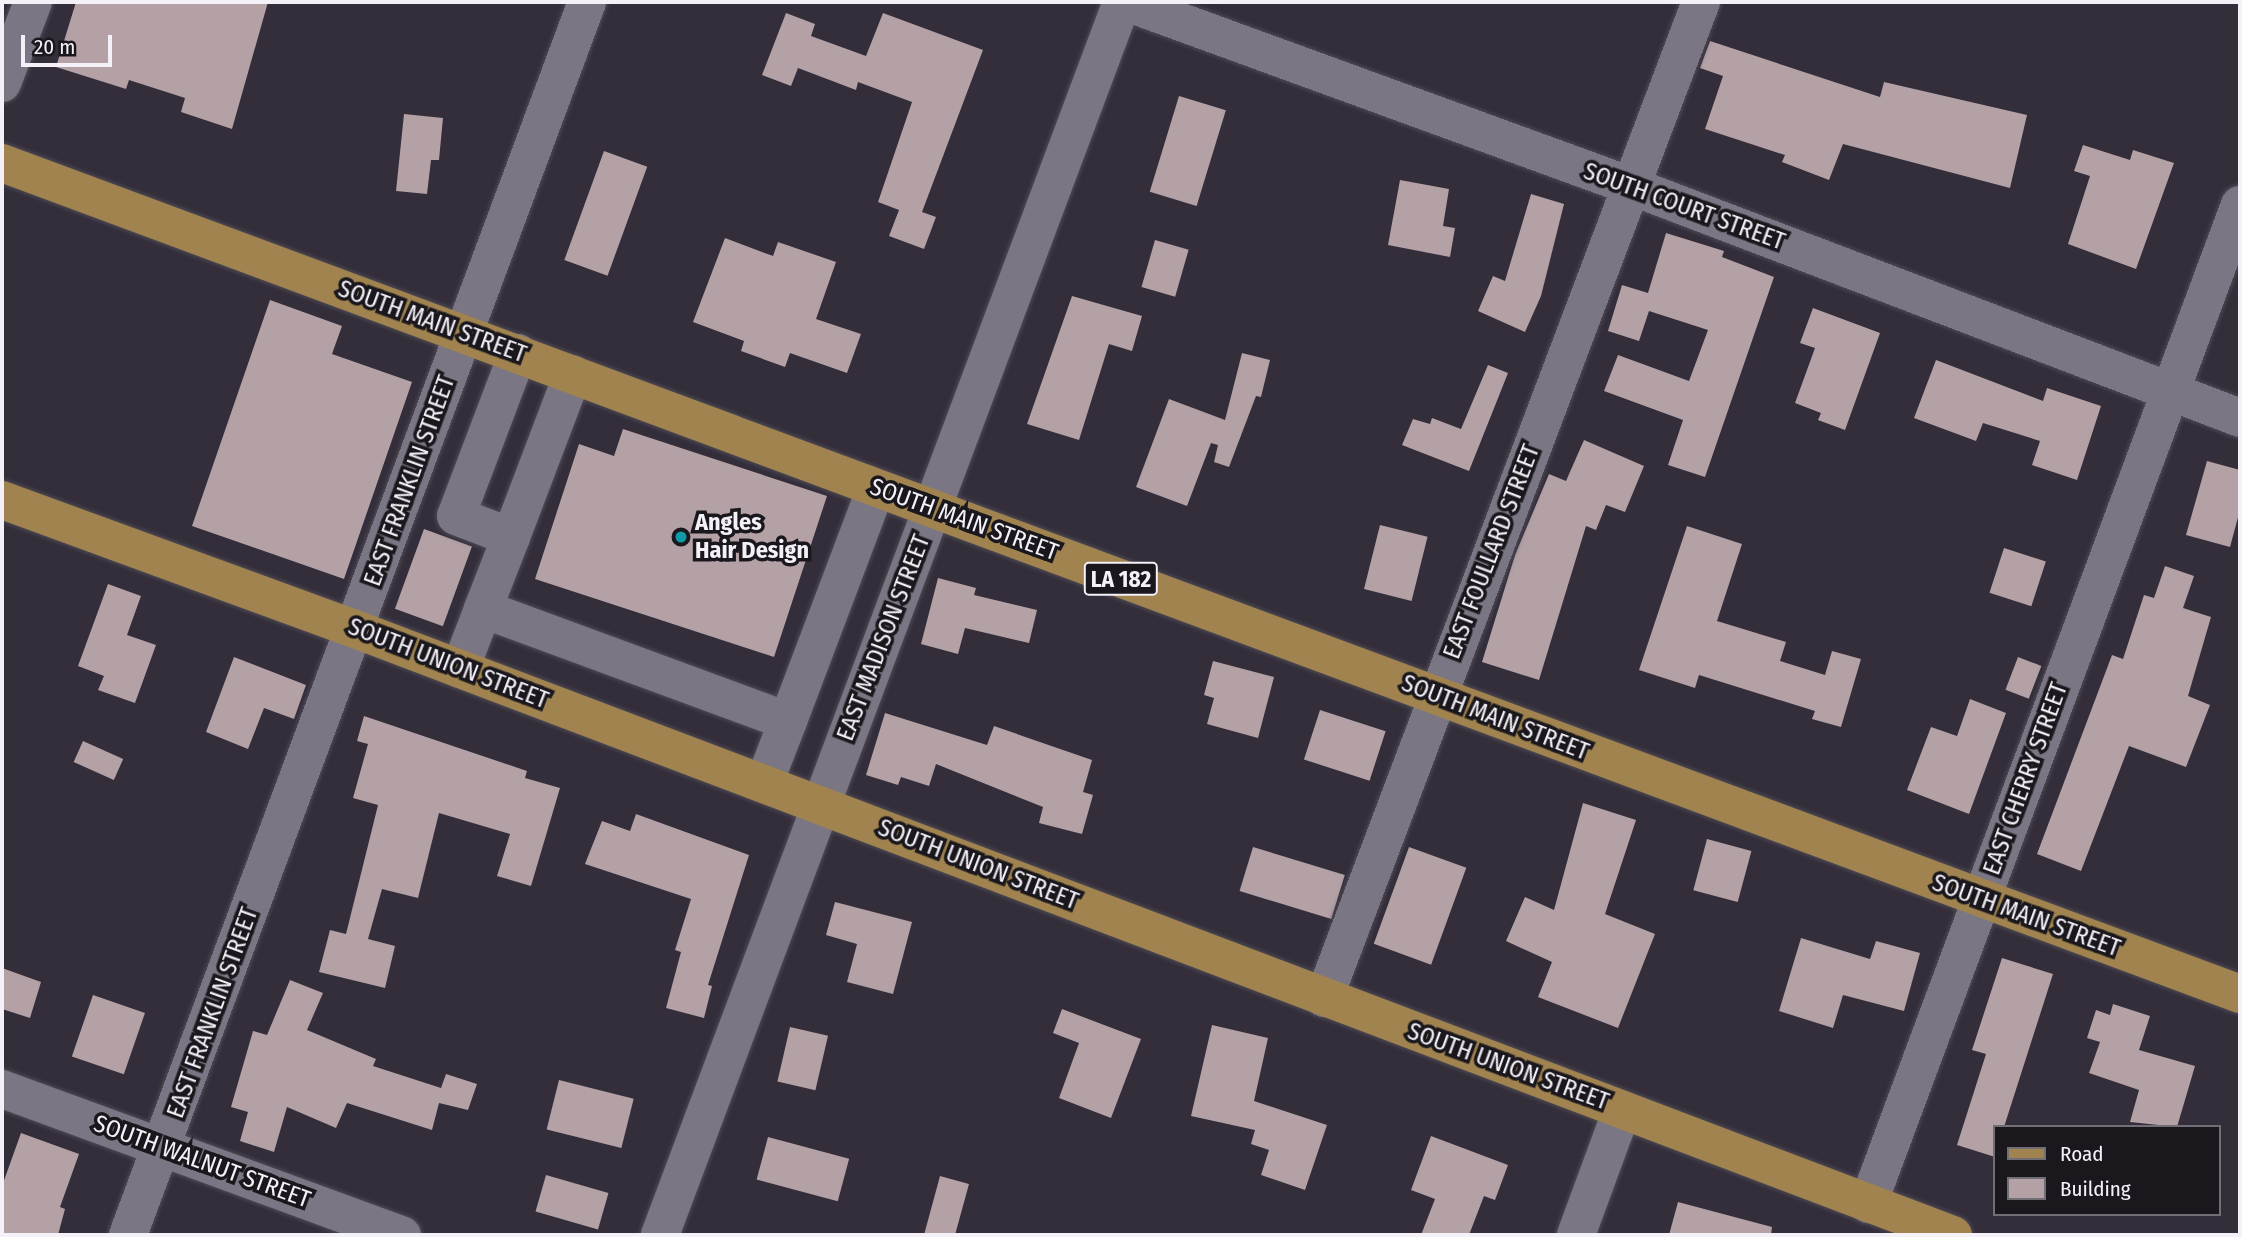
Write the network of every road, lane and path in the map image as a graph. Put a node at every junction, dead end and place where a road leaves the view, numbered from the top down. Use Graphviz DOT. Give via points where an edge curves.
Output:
graph roads {
  1 [pos="33,2"];
  2 [pos="587,2"];
  3 [pos="1124,2"];
  4 [pos="1701,2"];
  5 [pos="3,74"];
  6 [pos="2,163"];
  7 [pos="1632,186"];
  8 [pos="2240,205"];
  9 [pos="465,333"];
  10 [pos="518,353"];
  11 [pos="573,374"];
  12 [pos="2170,393"];
  13 [pos="2240,418"];
  14 [pos="876,488"];
  15 [pos="404,497"];
  16 [pos="2,500"];
  17 [pos="932,508"];
  18 [pos="456,516"];
  19 [pos="511,537"];
  20 [pos="483,609"];
  21 [pos="355,629"];
  22 [pos="460,669"];
  23 [pos="1437,696"];
  24 [pos="788,721"];
  25 [pos="764,783"];
  26 [pos="821,805"];
  27 [pos="1982,897"];
  28 [pos="2240,994"];
  29 [pos="1324,998"];
  30 [pos="2,1089"];
  31 [pos="1622,1110"];
  32 [pos="163,1147"];
  33 [pos="1868,1204"];
  34 [pos="128,1235"];
  35 [pos="402,1235"];
  36 [pos="660,1235"];
  37 [pos="1576,1235"];
  38 [pos="1953,1235"];
  1 -- 5 [label="street"];
  2 -- 9 [label="street, EAST FRANKLIN STREET"];
  3 -- 7 [label="street, SOUTH COURT STREET"];
  3 -- 17 [label="street, EAST MADISON STREET"];
  4 -- 7 [label="street, EAST FOULLARD STREET"];
  6 -- 9 [label="main road, SOUTH MAIN STREET / LA 182"];
  7 -- 12 [label="street, SOUTH COURT STREET"];
  7 -- 23 [label="street, EAST FOULLARD STREET"];
  8 -- 12 [label="street, EAST CHERRY STREET"];
  9 -- 10 [label="main road, SOUTH MAIN STREET / LA 182"];
  9 -- 15 [label="street, EAST FRANKLIN STREET"];
  10 -- 11 [label="main road, SOUTH MAIN STREET / LA 182"];
  10 -- 18 [label="street"];
  11 -- 14 [label="main road, SOUTH MAIN STREET / LA 182"];
  11 -- 19 [label="street"];
  12 -- 13 [label="street, SOUTH COURT STREET"];
  12 -- 27 [label="street, EAST CHERRY STREET"];
  14 -- 17 [label="main road, SOUTH MAIN STREET / LA 182"];
  14 -- 24 [label="street"];
  15 -- 18 [label="street"];
  15 -- 21 [label="street, EAST FRANKLIN STREET"];
  16 -- 21 [label="main road, SOUTH UNION STREET"];
  17 -- 23 [label="main road, SOUTH MAIN STREET / LA 182"];
  17 -- 26 [label="street, EAST MADISON STREET"];
  18 -- 19 [label="street"];
  19 -- 20 [label="street"];
  20 -- 22 [label="street"];
  20 -- 24 [label="street"];
  21 -- 22 [label="main road, SOUTH UNION STREET"];
  21 -- 32 [label="street, EAST FRANKLIN STREET"];
  22 -- 25 [label="main road, SOUTH UNION STREET"];
  23 -- 27 [label="main road, SOUTH MAIN STREET / LA 182"];
  23 -- 29 [label="street, EAST FOULLARD STREET"];
  24 -- 25 [label="street"];
  25 -- 26 [label="main road, SOUTH UNION STREET"];
  26 -- 29 [label="main road, SOUTH UNION STREET"];
  26 -- 36 [label="street, EAST MADISON STREET"];
  27 -- 28 [label="main road, SOUTH MAIN STREET / LA 182"];
  27 -- 33 [label="street, EAST CHERRY STREET"];
  29 -- 31 [label="main road, SOUTH UNION STREET"];
  30 -- 32 [label="street, SOUTH WALNUT STREET"];
  31 -- 33 [label="main road, SOUTH UNION STREET"];
  31 -- 37 [label="street"];
  32 -- 34 [label="street, EAST FRANKLIN STREET"];
  32 -- 35 [label="street, SOUTH WALNUT STREET"];
  33 -- 38 [label="main road, SOUTH UNION STREET"];
}
